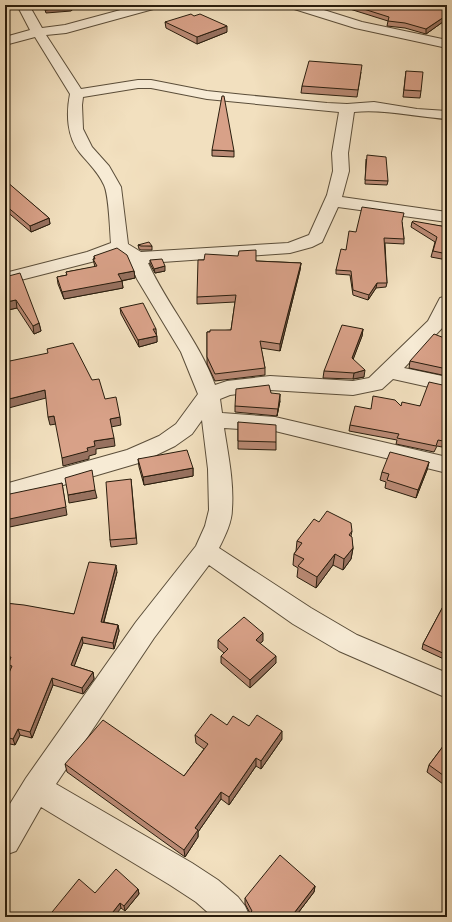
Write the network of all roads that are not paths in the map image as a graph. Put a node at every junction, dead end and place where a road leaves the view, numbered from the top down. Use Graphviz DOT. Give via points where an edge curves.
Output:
graph roads {
  1 [pos="23,5"];
  2 [pos="153,5"];
  3 [pos="295,5"];
  4 [pos="435,5"];
  5 [pos="447,11"];
  6 [pos="38,32"];
  7 [pos="5,41"];
  8 [pos="447,44"];
  9 [pos="77,94"];
  10 [pos="347,108"];
  11 [pos="447,115"];
  12 [pos="332,201"];
  13 [pos="447,217"];
  14 [pos="120,246"];
  15 [pos="137,258"];
  16 [pos="5,279"];
  17 [pos="447,302"];
  18 [pos="389,372"];
  19 [pos="447,384"];
  20 [pos="209,395"];
  21 [pos="213,422"];
  22 [pos="447,465"];
  23 [pos="5,493"];
  24 [pos="206,551"];
  25 [pos="447,686"];
  26 [pos="36,788"];
  27 [pos="5,840"];
  28 [pos="234,917"];
  1 -- 6 [label="street"];
  2 -- 6 [label="street" via="66,29"];
  3 -- 8 [label="street" via="359,25"];
  4 -- 5 [label="street"];
  6 -- 7 [label="street"];
  6 -- 9 [label="street"];
  9 -- 10 [label="street" via="151,84 207,95"];
  9 -- 14 [label="street" via="76,129 85,149 103,169 113,187"];
  10 -- 11 [label="street" via="374,106"];
  10 -- 12 [label="street" via="340,153 341,171"];
  12 -- 13 [label="street"];
  12 -- 15 [label="street" via="316,238 306,244 290,248"];
  14 -- 15 [label="street"];
  14 -- 16 [label="street"];
  15 -- 20 [label="street" via="146,279 191,352"];
  17 -- 18 [label="street" via="436,324"];
  18 -- 19 [label="street"];
  18 -- 20 [label="street" via="375,384 365,387 270,382 227,388"];
  20 -- 21 [label="street"];
  20 -- 23 [label="street" via="184,429 167,441 134,456"];
  21 -- 22 [label="street" via="228,420 275,424"];
  21 -- 24 [label="street" via="221,510"];
  24 -- 25 [label="street" via="348,644"];
  24 -- 26 [label="street" via="145,630"];
  26 -- 27 [label="street"];
  26 -- 28 [label="street" via="177,872 230,910"];
}
